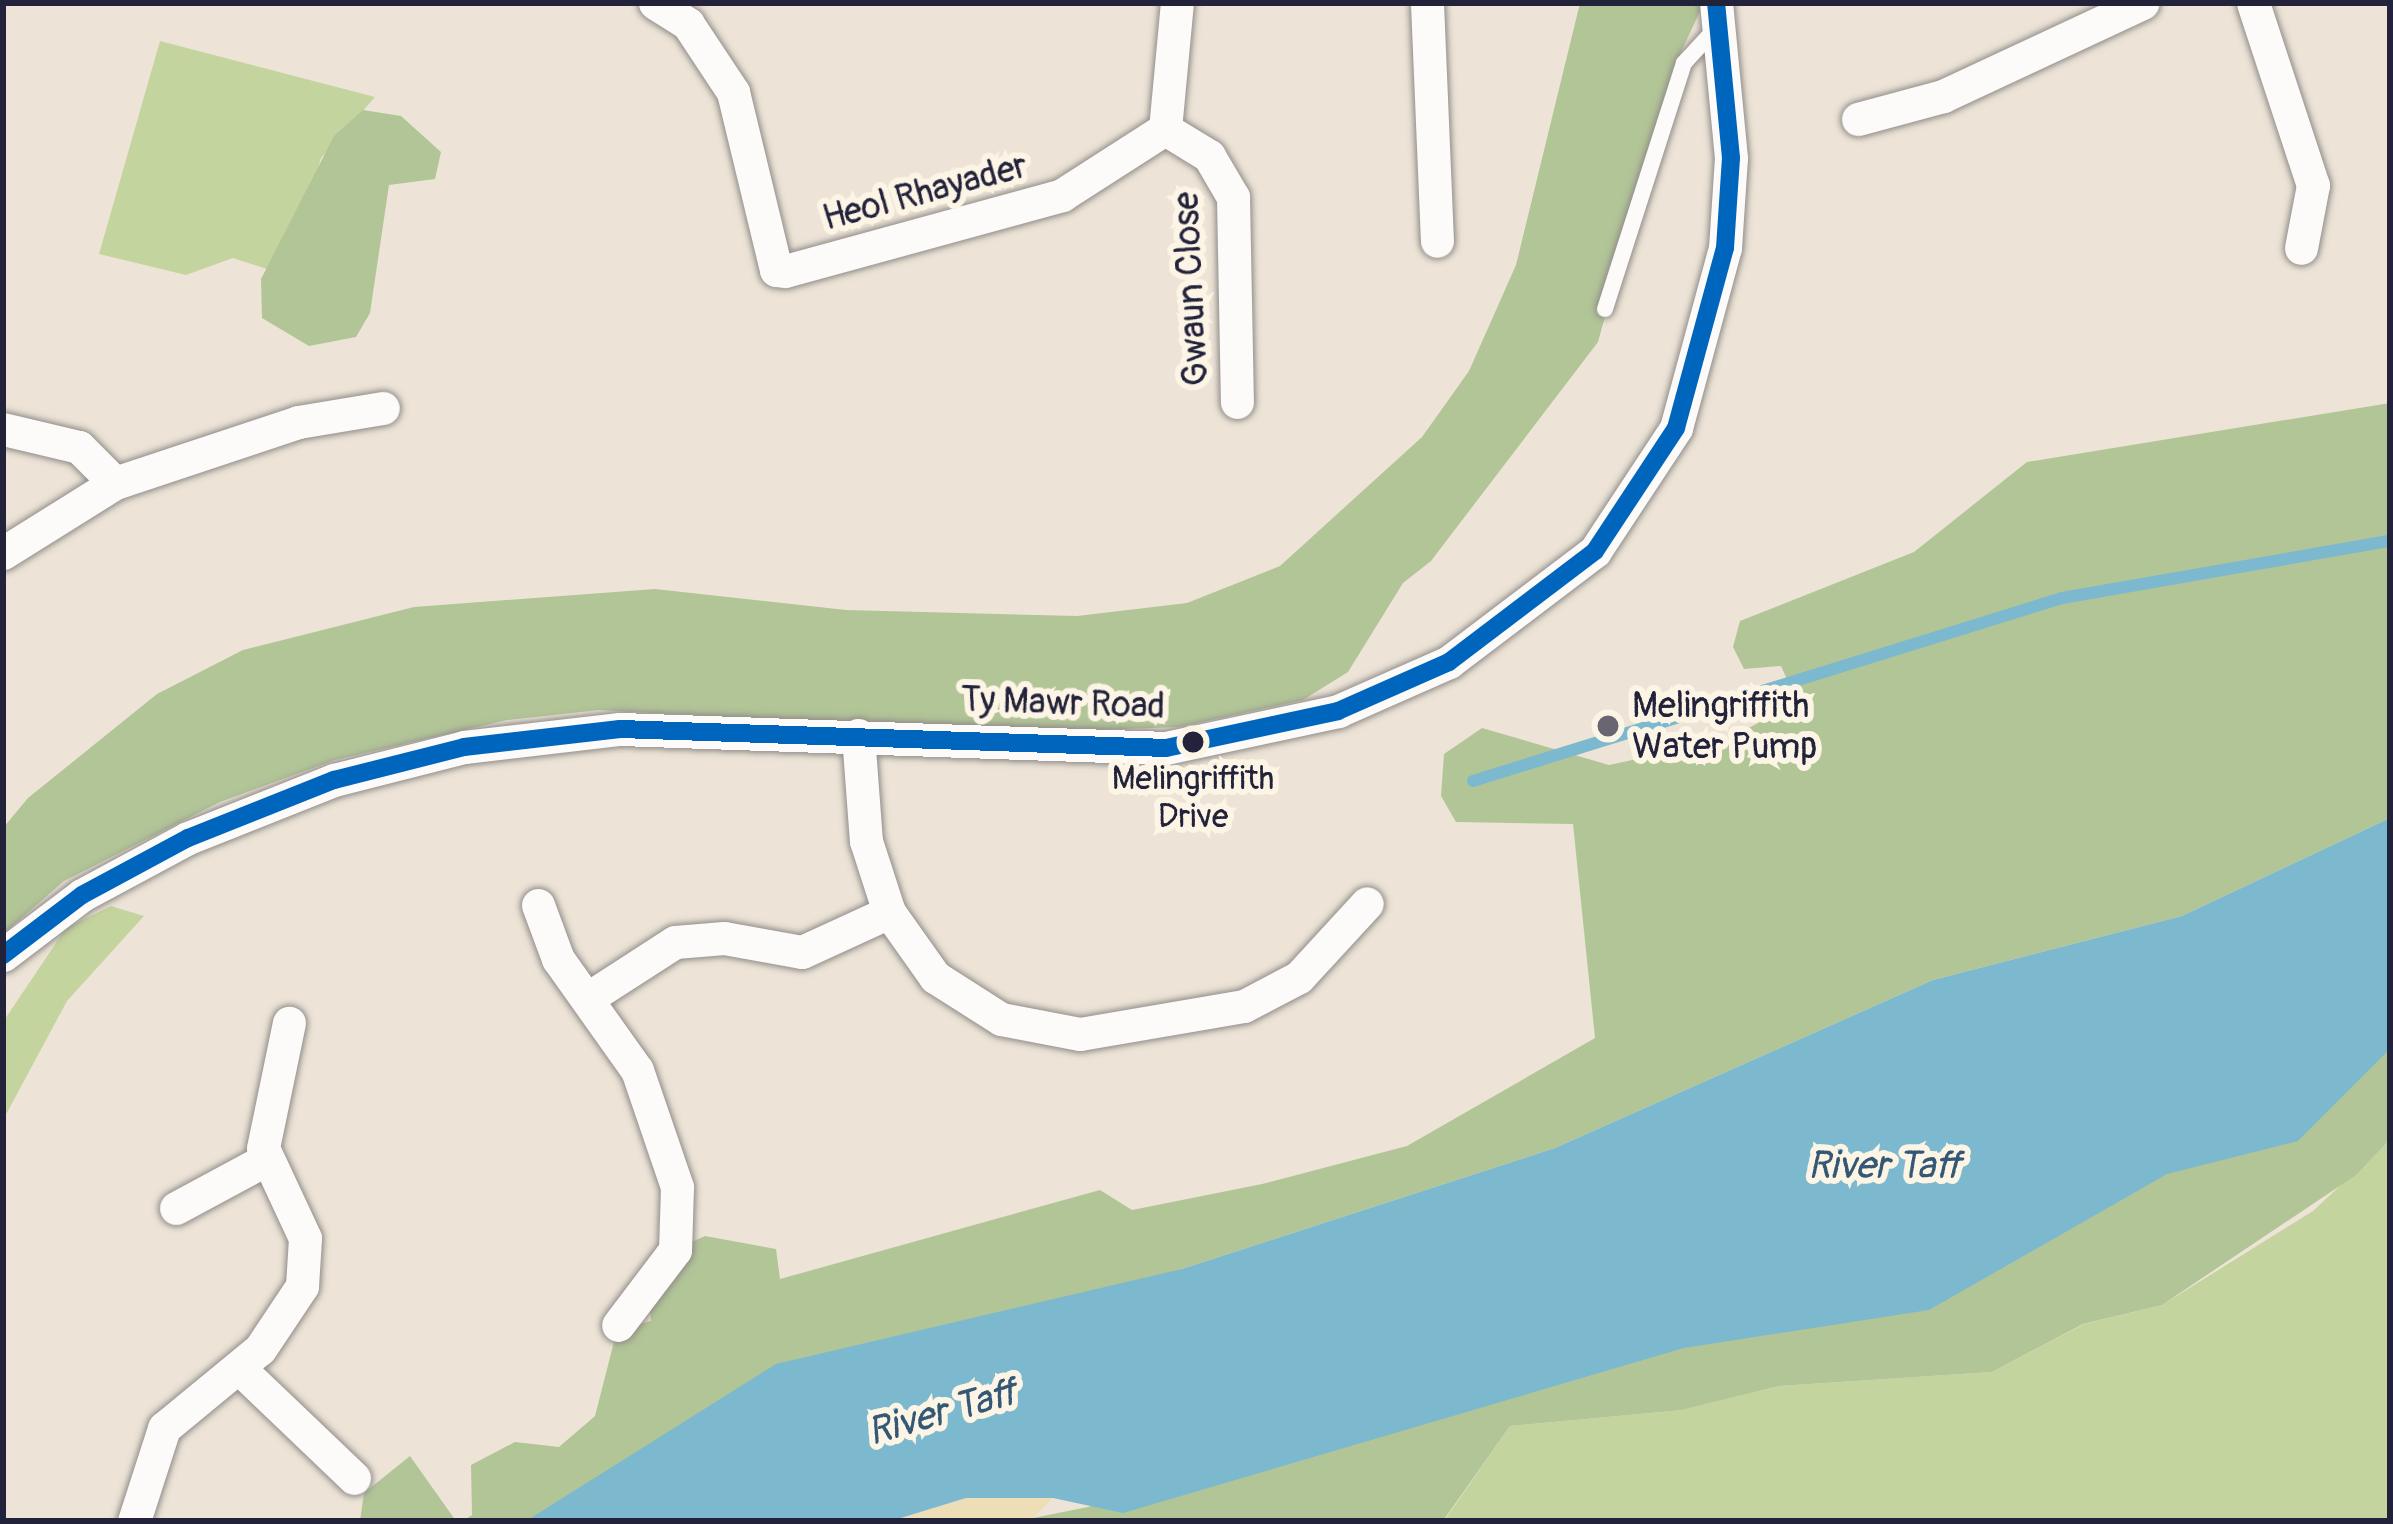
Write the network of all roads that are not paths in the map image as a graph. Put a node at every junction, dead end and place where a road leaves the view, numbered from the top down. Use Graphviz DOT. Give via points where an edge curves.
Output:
graph roads {
  1 [pos="655,3"];
  2 [pos="1177,3"];
  3 [pos="1427,3"];
  4 [pos="2142,3"];
  5 [pos="2253,3"];
  6 [pos="1717,14"];
  7 [pos="1858,119"];
  8 [pos="1166,129"];
  9 [pos="1437,241"];
  10 [pos="2301,248"];
  11 [pos="1605,309"];
  12 [pos="1237,402"];
  13 [pos="383,408"];
  14 [pos="3,429"];
  15 [pos="115,483"];
  16 [pos="3,553"];
  17 [pos="858,734"];
  18 [pos="1366,903"];
  19 [pos="538,904"];
  20 [pos="889,912"];
  21 [pos="7,958"];
  22 [pos="588,998"];
  23 [pos="290,1023"];
  24 [pos="267,1160"];
  25 [pos="176,1208"];
  26 [pos="618,1325"];
  27 [pos="239,1368"];
  28 [pos="354,1478"];
  29 [pos="134,1521"];
  1 -- 8 [label="street, Heol Rhayader" via="688,23 733,92 776,270 1062,195"];
  2 -- 8 [label="street"];
  3 -- 9 [label="street"];
  4 -- 7 [label="street" via="1964,88"];
  5 -- 10 [label="street" via="2313,185"];
  6 -- 11 [label="lane" via="1684,63"];
  6 -- 17 [label="street, Ty Mawr Road" via="1731,158 1708,330 1662,458 1563,583 1399,686 1188,744"];
  8 -- 12 [label="street, Gwaun Close" via="1209,156 1233,197"];
  13 -- 15 [label="street" via="298,422"];
  14 -- 15 [label="street" via="79,447"];
  15 -- 16 [label="street"];
  17 -- 20 [label="street" via="866,841"];
  17 -- 21 [label="street, Ty Mawr Road" via="620,729 442,752 334,780 188,838"];
  18 -- 20 [label="street" via="1272,994 1079,1034 1001,1019 967,1000"];
  19 -- 22 [label="street" via="558,959"];
  20 -- 22 [label="street" via="802,952 724,938 675,942"];
  22 -- 26 [label="street" via="659,1118 680,1211 675,1250"];
  23 -- 24 [label="street" via="262,1128"];
  24 -- 25 [label="street"];
  24 -- 27 [label="street" via="305,1238 302,1286"];
  27 -- 28 [label="street"];
  27 -- 29 [label="street" via="164,1428"];
}
